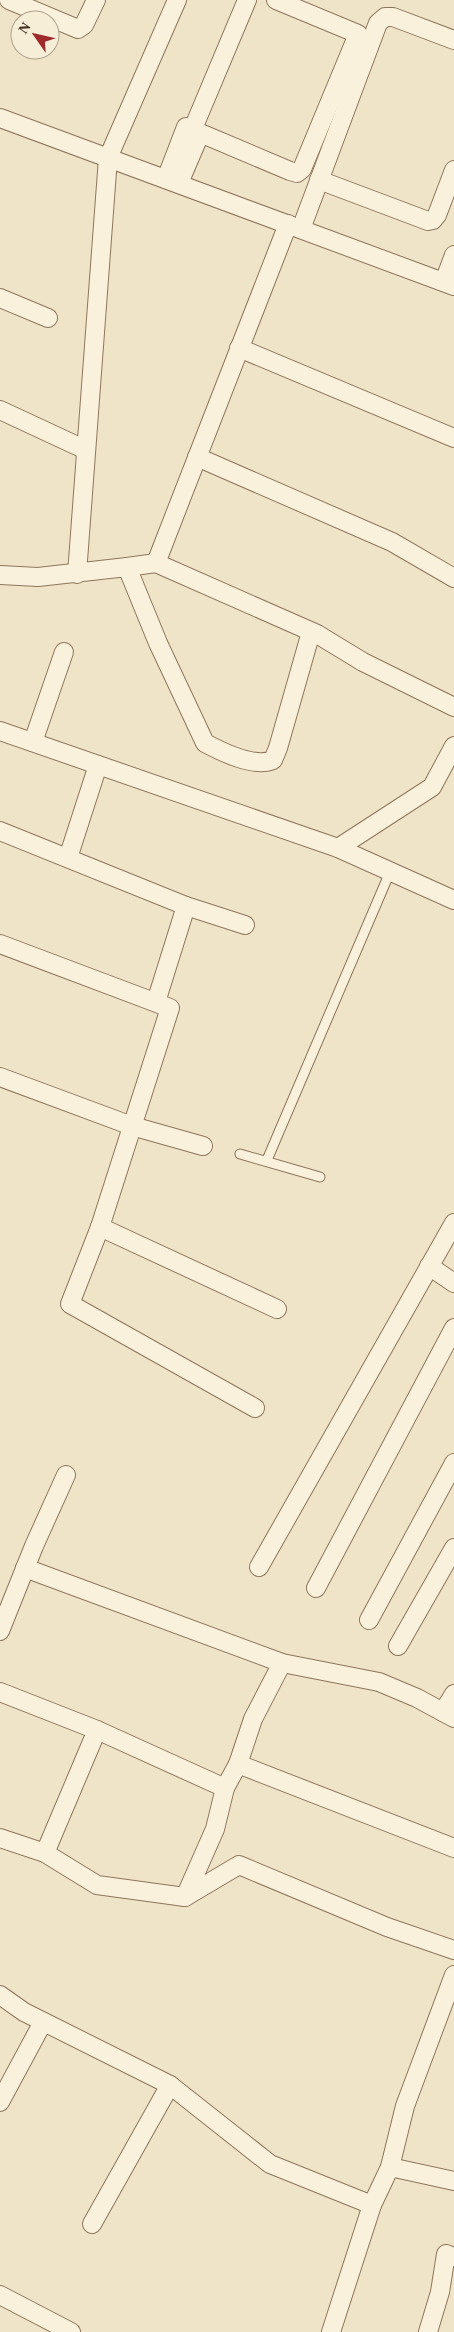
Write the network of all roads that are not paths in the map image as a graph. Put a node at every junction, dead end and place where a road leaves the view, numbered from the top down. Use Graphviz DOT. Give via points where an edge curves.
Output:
graph roads {
  1 [pos="9,0"];
  2 [pos="96,0"];
  3 [pos="177,0"];
  4 [pos="247,0"];
  5 [pos="276,0"];
  6 [pos="454,40"];
  7 [pos="0,118"];
  8 [pos="193,131"];
  9 [pos="108,158"];
  10 [pos="454,170"];
  11 [pos="319,180"];
  12 [pos="173,181"];
  13 [pos="294,227"];
  14 [pos="454,255"];
  15 [pos="449,284"];
  16 [pos="0,298"];
  17 [pos="48,318"];
  18 [pos="239,348"];
  19 [pos="0,410"];
  20 [pos="454,438"];
  21 [pos="86,450"];
  22 [pos="197,457"];
  23 [pos="156,563"];
  24 [pos="127,567"];
  25 [pos="77,574"];
  26 [pos="0,575"];
  27 [pos="454,578"];
  28 [pos="311,632"];
  29 [pos="64,652"];
  30 [pos="454,707"];
  31 [pos="0,731"];
  32 [pos="33,742"];
  33 [pos="454,746"];
  34 [pos="98,764"];
  35 [pos="0,831"];
  36 [pos="338,848"];
  37 [pos="68,858"];
  38 [pos="390,872"];
  39 [pos="454,900"];
  40 [pos="186,906"];
  41 [pos="245,925"];
  42 [pos="0,944"];
  43 [pos="156,1002"];
  44 [pos="0,1077"];
  45 [pos="132,1126"];
  46 [pos="203,1146"];
  47 [pos="240,1154"];
  48 [pos="266,1160"];
  49 [pos="320,1177"];
  50 [pos="454,1223"];
  51 [pos="100,1226"];
  52 [pos="429,1266"];
  53 [pos="454,1283"];
  54 [pos="277,1309"];
  55 [pos="454,1328"];
  56 [pos="256,1408"];
  57 [pos="454,1463"];
  58 [pos="66,1475"];
  59 [pos="454,1548"];
  60 [pos="260,1567"];
  61 [pos="25,1568"];
  62 [pos="316,1588"];
  63 [pos="369,1620"];
  64 [pos="0,1631"];
  65 [pos="398,1646"];
  66 [pos="282,1663"];
  67 [pos="0,1692"];
  68 [pos="454,1694"];
  69 [pos="448,1715"];
  70 [pos="96,1730"];
  71 [pos="238,1764"];
  72 [pos="225,1788"];
  73 [pos="0,1838"];
  74 [pos="454,1848"];
  75 [pos="46,1853"];
  76 [pos="185,1897"];
  77 [pos="454,1950"];
  78 [pos="454,1975"];
  79 [pos="0,1995"];
  80 [pos="448,2007"];
  81 [pos="42,2022"];
  82 [pos="170,2085"];
  83 [pos="0,2102"];
  84 [pos="390,2167"];
  85 [pos="454,2181"];
  86 [pos="372,2205"];
  87 [pos="92,2224"];
  88 [pos="454,2257"];
  89 [pos="0,2295"];
  90 [pos="71,2332"];
  91 [pos="331,2332"];
  92 [pos="428,2332"];
  1 -- 2 [label="street" via="78,29 84,25"];
  3 -- 9 [label="street"];
  4 -- 8 [label="street"];
  5 -- 8 [label="street" via="358,34 302,169 297,173 290,171"];
  6 -- 11 [label="street" via="392,17 385,17 378,23"];
  7 -- 9 [label="street"];
  8 -- 12 [label="street"];
  9 -- 12 [label="street"];
  9 -- 21 [label="street"];
  10 -- 11 [label="street" via="437,215 428,221"];
  11 -- 13 [label="street"];
  12 -- 13 [label="street"];
  13 -- 15 [label="street"];
  13 -- 18 [label="street"];
  14 -- 15 [label="street"];
  16 -- 17 [label="street"];
  18 -- 20 [label="street"];
  18 -- 22 [label="street"];
  19 -- 21 [label="street"];
  21 -- 25 [label="street"];
  22 -- 23 [label="street"];
  22 -- 27 [label="street" via="392,542"];
  23 -- 24 [label="street"];
  23 -- 28 [label="street"];
  24 -- 25 [label="street"];
  24 -- 28 [label="street" via="205,743 236,756 264,764 273,760"];
  25 -- 26 [label="street"];
  28 -- 30 [label="street"];
  29 -- 32 [label="street"];
  31 -- 32 [label="street"];
  32 -- 34 [label="street"];
  33 -- 36 [label="street" via="432,787"];
  34 -- 36 [label="street"];
  34 -- 37 [label="street"];
  35 -- 37 [label="street"];
  36 -- 38 [label="street"];
  37 -- 40 [label="street"];
  38 -- 39 [label="street"];
  38 -- 48 [label="lane"];
  40 -- 41 [label="street"];
  40 -- 43 [label="street"];
  42 -- 43 [label="street"];
  43 -- 45 [label="street" via="170,1008"];
  44 -- 45 [label="street"];
  45 -- 46 [label="street"];
  45 -- 51 [label="street"];
  47 -- 48 [label="lane"];
  48 -- 49 [label="lane"];
  50 -- 52 [label="street"];
  51 -- 54 [label="street"];
  51 -- 56 [label="street" via="70,1304"];
  52 -- 53 [label="street"];
  52 -- 60 [label="street"];
  55 -- 62 [label="street"];
  57 -- 63 [label="street"];
  58 -- 61 [label="street"];
  59 -- 65 [label="street"];
  61 -- 64 [label="street"];
  61 -- 66 [label="street"];
  66 -- 69 [label="street" via="379,1682"];
  66 -- 71 [label="street" via="253,1719"];
  67 -- 70 [label="street"];
  68 -- 69 [label="street"];
  70 -- 72 [label="street"];
  70 -- 75 [label="street"];
  71 -- 72 [label="street"];
  71 -- 74 [label="street"];
  72 -- 76 [label="street" via="215,1829"];
  73 -- 75 [label="street"];
  75 -- 76 [label="street" via="97,1885"];
  76 -- 77 [label="street" via="239,1865 388,1927"];
  78 -- 80 [label="street"];
  79 -- 81 [label="street"];
  80 -- 84 [label="street" via="406,2106"];
  81 -- 82 [label="street"];
  81 -- 83 [label="street"];
  82 -- 86 [label="street" via="270,2164"];
  82 -- 87 [label="street"];
  84 -- 85 [label="street"];
  84 -- 86 [label="street"];
  86 -- 91 [label="street"];
  88 -- 92 [label="street" via="446,2254 440,2292"];
  89 -- 90 [label="street"];
}
